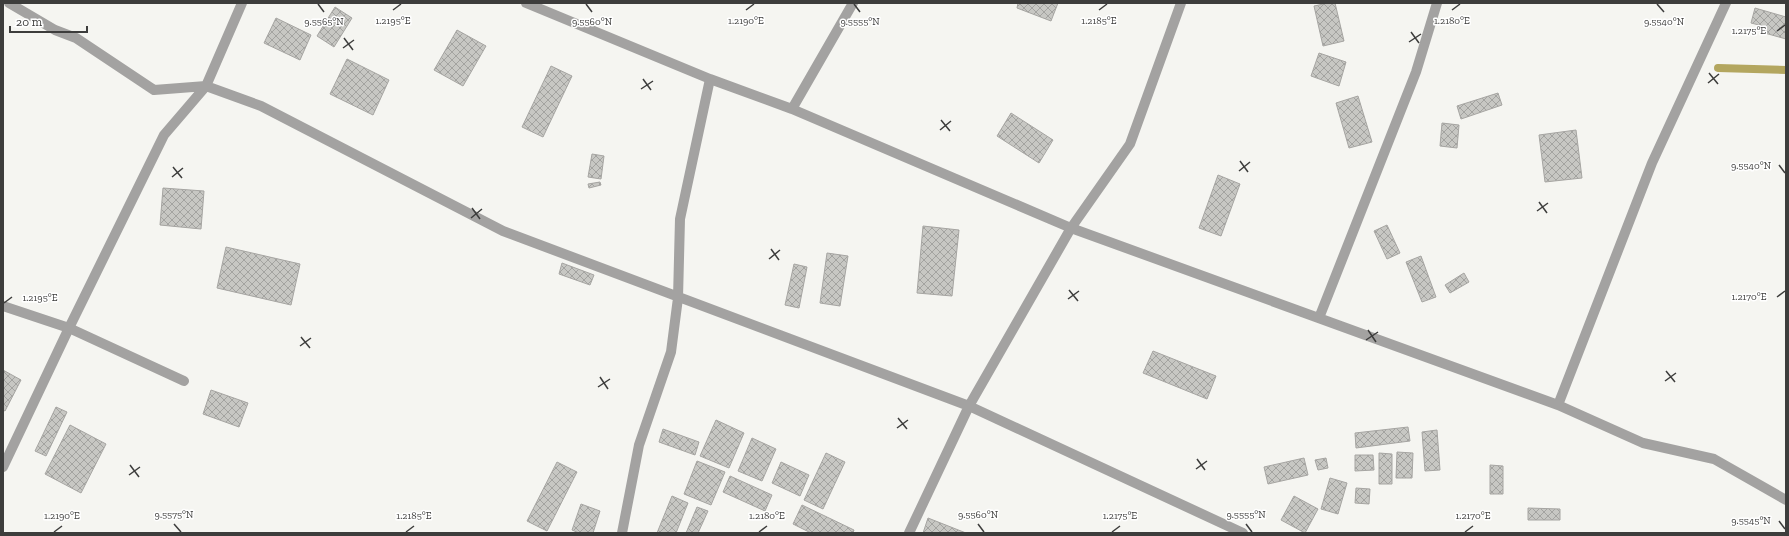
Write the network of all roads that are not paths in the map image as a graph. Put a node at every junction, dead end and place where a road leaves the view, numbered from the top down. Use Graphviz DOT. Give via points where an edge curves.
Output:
graph roads {
  1 [pos="9,3"];
  2 [pos="242,3"];
  3 [pos="526,3"];
  4 [pos="853,3"];
  5 [pos="1181,3"];
  6 [pos="1436,3"];
  7 [pos="1726,3"];
  8 [pos="710,78"];
  9 [pos="206,86"];
  10 [pos="792,109"];
  11 [pos="1071,228"];
  12 [pos="678,298"];
  13 [pos="3,306"];
  14 [pos="1319,318"];
  15 [pos="69,328"];
  16 [pos="184,381"];
  17 [pos="1558,405"];
  18 [pos="969,406"];
  19 [pos="3,467"];
  20 [pos="1786,500"];
  21 [pos="622,533"];
  22 [pos="910,533"];
  23 [pos="1243,533"];
  1 -- 9 [label="street" via="55,30 76,38 154,90"];
  2 -- 9 [label="street"];
  3 -- 8 [label="street"];
  4 -- 10 [label="street"];
  5 -- 11 [label="street" via="1130,144"];
  6 -- 14 [label="street" via="1416,72"];
  7 -- 17 [label="street" via="1652,163"];
  8 -- 10 [label="street"];
  8 -- 12 [label="street" via="680,219"];
  9 -- 12 [label="street" via="261,106 504,231"];
  9 -- 15 [label="street" via="164,135"];
  10 -- 11 [label="street"];
  11 -- 14 [label="street"];
  11 -- 18 [label="street"];
  12 -- 18 [label="street"];
  12 -- 21 [label="street" via="672,352 639,445"];
  13 -- 15 [label="street"];
  14 -- 17 [label="street"];
  15 -- 16 [label="street"];
  15 -- 19 [label="street"];
  17 -- 20 [label="street" via="1642,443 1714,459"];
  18 -- 22 [label="street"];
  18 -- 23 [label="street"];
}
